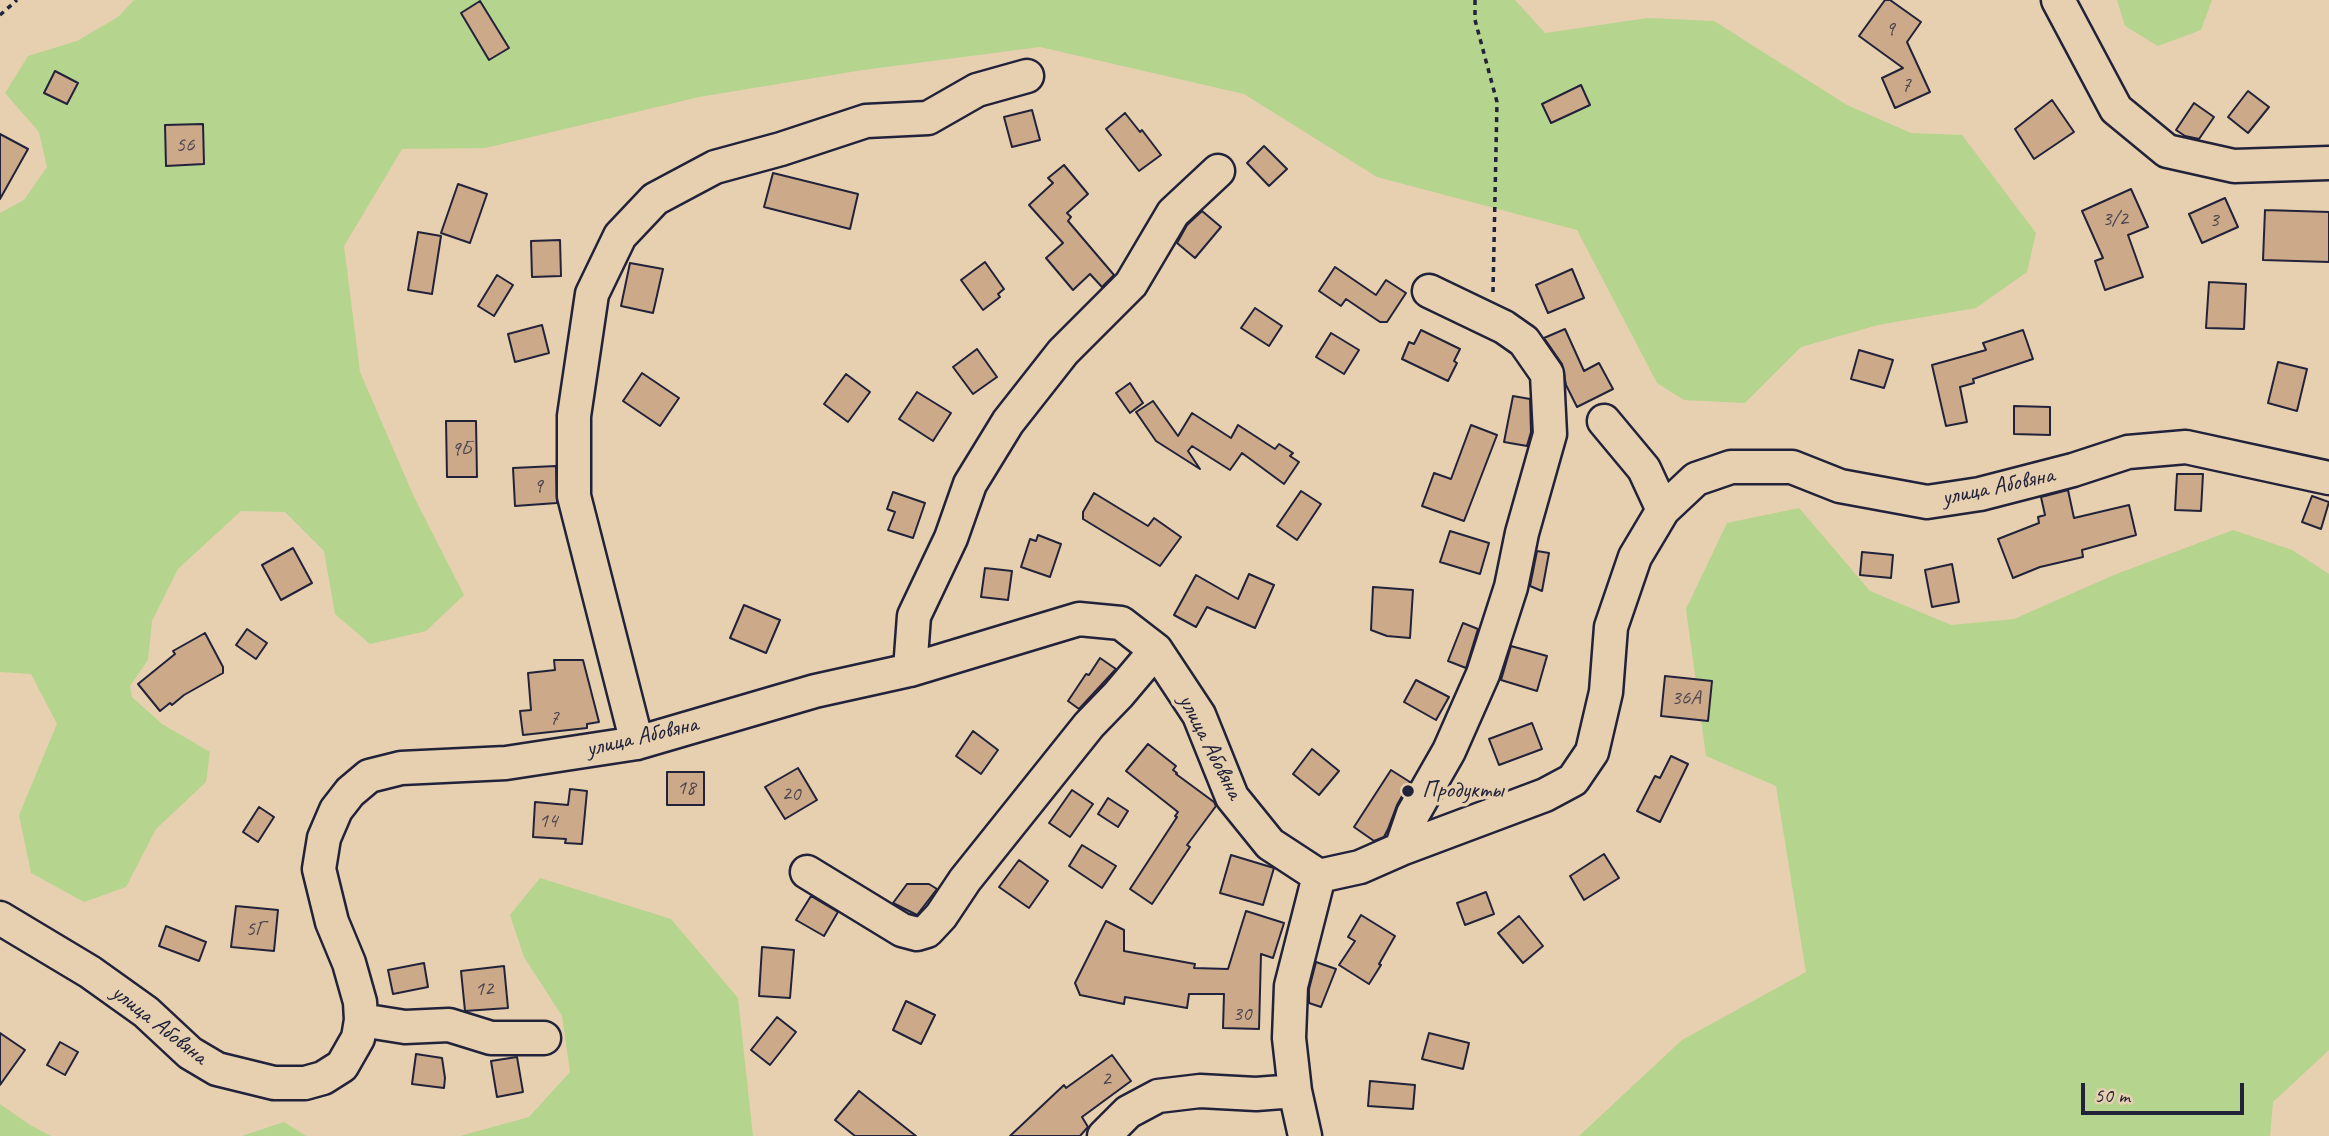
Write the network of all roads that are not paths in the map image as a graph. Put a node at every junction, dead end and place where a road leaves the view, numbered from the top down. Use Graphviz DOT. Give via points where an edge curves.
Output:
graph roads {
  1 [pos="2058,0"];
  2 [pos="1027,76"];
  3 [pos="2329,163"];
  4 [pos="1218,171"];
  5 [pos="1429,290"];
  6 [pos="1604,421"];
  7 [pos="2329,478"];
  8 [pos="1663,510"];
  9 [pos="1156,650"];
  10 [pos="910,670"];
  11 [pos="637,743"];
  12 [pos="1401,849"];
  13 [pos="807,872"];
  14 [pos="1319,876"];
  15 [pos="0,918"];
  16 [pos="361,1020"];
  17 [pos="544,1038"];
  18 [pos="1295,1091"];
  19 [pos="1104,1136"];
  20 [pos="1305,1136"];
  1 -- 3 [label="street" via="2116,109 2167,151 2234,166"];
  2 -- 11 [label="street" via="977,90 928,118 866,121 715,167 655,199 620,236 592,294 574,416 574,496"];
  4 -- 10 [label="street" via="1173,213 1131,284 1063,352 1001,432 970,484 951,538 914,616"];
  5 -- 12 [label="street" via="1524,341 1547,374 1550,434 1511,587 1483,674 1449,751 1413,814"];
  6 -- 8 [label="street" via="1644,469"];
  7 -- 8 [label="street, улица Абовяна" via="2186,447 2128,452 1980,494 1927,502 1840,486 1792,467 1731,467 1696,479"];
  8 -- 12 [label="street, улица Абовяна" via="1635,557 1611,627 1606,692 1592,752 1573,780"];
  9 -- 10 [label="street, улица Абовяна" via="1121,623 1079,619"];
  9 -- 13 [label="street" via="1088,725 927,931 902,930"];
  9 -- 14 [label="street, улица Абовяна" via="1199,715 1232,797 1270,844"];
  10 -- 11 [label="street, улица Абовяна" via="815,691"];
  11 -- 16 [label="street, улица Абовяна" via="506,763 401,768 369,776 350,792 324,838 319,869 360,1002"];
  12 -- 14 [label="street, улица Абовяна" via="1360,867"];
  14 -- 18 [label="street" via="1291,986 1289,1038"];
  15 -- 16 [label="street, улица Абовяна" via="90,972 146,1012 190,1053 217,1069 274,1083 305,1083 323,1077 342,1066 358,1038"];
  16 -- 17 [label="street" via="405,1027 449,1025 491,1038"];
  18 -- 19 [label="street" via="1158,1096 1128,1112"];
  18 -- 20 [label="street"];
}
